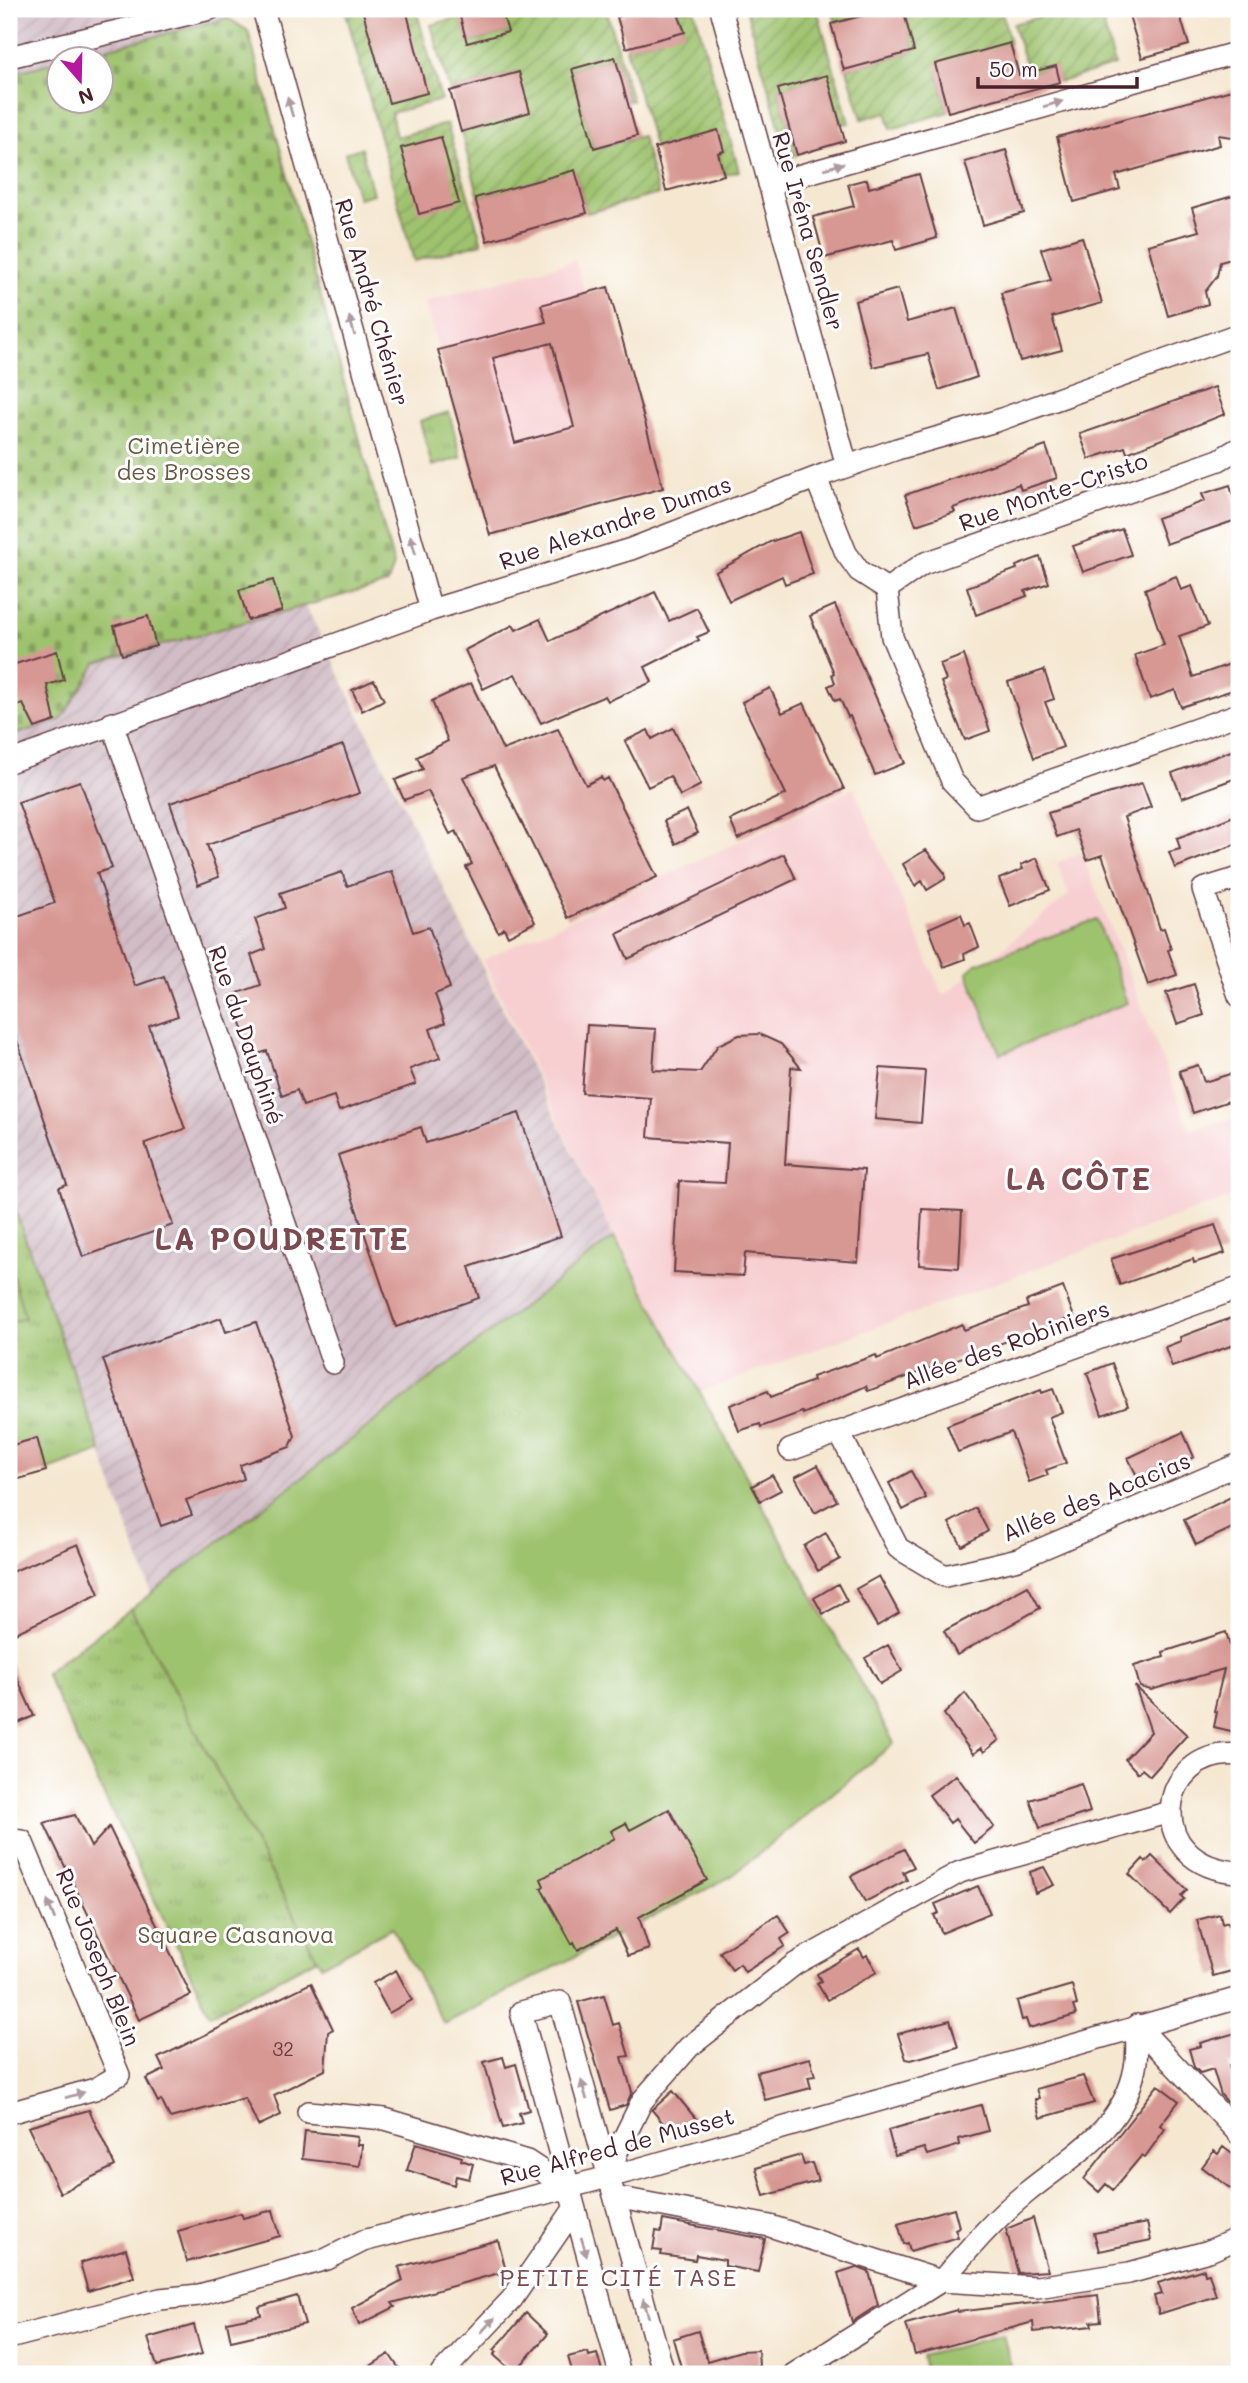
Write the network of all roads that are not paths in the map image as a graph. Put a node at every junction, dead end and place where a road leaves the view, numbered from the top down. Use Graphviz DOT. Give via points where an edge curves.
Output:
graph roads {
  1 [pos="210,9"];
  2 [pos="263,9"];
  3 [pos="721,9"];
  4 [pos="1239,52"];
  5 [pos="9,57"];
  6 [pos="769,184"];
  7 [pos="1239,334"];
  8 [pos="1239,448"];
  9 [pos="848,466"];
  10 [pos="816,478"];
  11 [pos="887,590"];
  12 [pos="431,610"];
  13 [pos="1239,714"];
  14 [pos="112,723"];
  15 [pos="9,762"];
  16 [pos="1239,878"];
  17 [pos="1239,996"];
  18 [pos="1239,1288"];
  19 [pos="333,1363"];
  20 [pos="839,1432"];
  21 [pos="790,1450"];
  22 [pos="1239,1464"];
  23 [pos="1239,1755"];
  24 [pos="1170,1812"];
  25 [pos="9,1840"];
  26 [pos="1239,1872"];
  27 [pos="1239,1998"];
  28 [pos="1137,2025"];
  29 [pos="308,2112"];
  30 [pos="9,2113"];
  31 [pos="1239,2134"];
  32 [pos="612,2187"];
  33 [pos="571,2198"];
  34 [pos="1239,2238"];
  35 [pos="941,2281"];
  36 [pos="9,2338"];
  37 [pos="441,2374"];
  38 [pos="620,2374"];
  39 [pos="664,2374"];
  40 [pos="794,2374"];
  1 -- 5 [label="street"];
  12 -- 2 [label="street, Rue André Chénier, one-way"];
  3 -- 6 [label="street, Rue Iréna Sendler"];
  6 -- 4 [label="street, one-way"];
  6 -- 9 [label="street, Rue Iréna Sendler"];
  7 -- 9 [label="street, Rue Alexandre Dumas" via="1008,417"];
  8 -- 11 [label="street, Rue Monte-Cristo" via="1219,460 923,564"];
  9 -- 10 [label="street, Rue Alexandre Dumas"];
  10 -- 11 [label="street" via="846,553 859,571"];
  10 -- 12 [label="street, Rue Alexandre Dumas" via="642,545"];
  11 -- 13 [label="street" via="891,637 952,781 977,807"];
  12 -- 14 [label="street, Rue Alexandre Dumas"];
  14 -- 15 [label="street, Rue Alexandre Dumas"];
  14 -- 19 [label="street, Rue du Dauphiné"];
  16 -- 17 [label="street" via="1203,889"];
  18 -- 20 [label="street, Allée des Robiniers"];
  20 -- 21 [label="street, Allée des Robiniers"];
  20 -- 22 [label="street, Allée des Acacias" via="898,1548 944,1576 1018,1559"];
  23 -- 24 [label="street" via="1210,1758 1192,1768 1180,1782"];
  24 -- 26 [label="street" via="1172,1830 1196,1861"];
  24 -- 32 [label="street" via="960,1872 795,1964 689,2047 642,2101 617,2152"];
  30 -- 25 [label="street, Rue Joseph Blein, one-way" via="95,2089 119,2075 22,1841"];
  27 -- 28 [label="street, Rue Alfred de Musset"];
  28 -- 31 [label="street"];
  28 -- 32 [label="street, Rue Alfred de Musset"];
  28 -- 35 [label="street" via="1135,2068 1120,2110 1083,2152 988,2226"];
  29 -- 33 [label="street" via="398,2123 527,2161"];
  32 -- 33 [label="street, Rue Alfred de Musset"];
  32 -- 33 [label="street, one-way" via="560,2002 521,2012"];
  32 -- 35 [label="street" via="770,2226"];
  39 -- 32 [label="street, one-way"];
  33 -- 36 [label="street, Rue Alfred de Musset" via="363,2241 327,2259 199,2295 160,2299"];
  37 -- 33 [label="street, one-way" via="512,2299"];
  33 -- 38 [label="street, one-way"];
  34 -- 35 [label="street" via="1129,2273 1037,2287"];
  35 -- 40 [label="street"];
}
